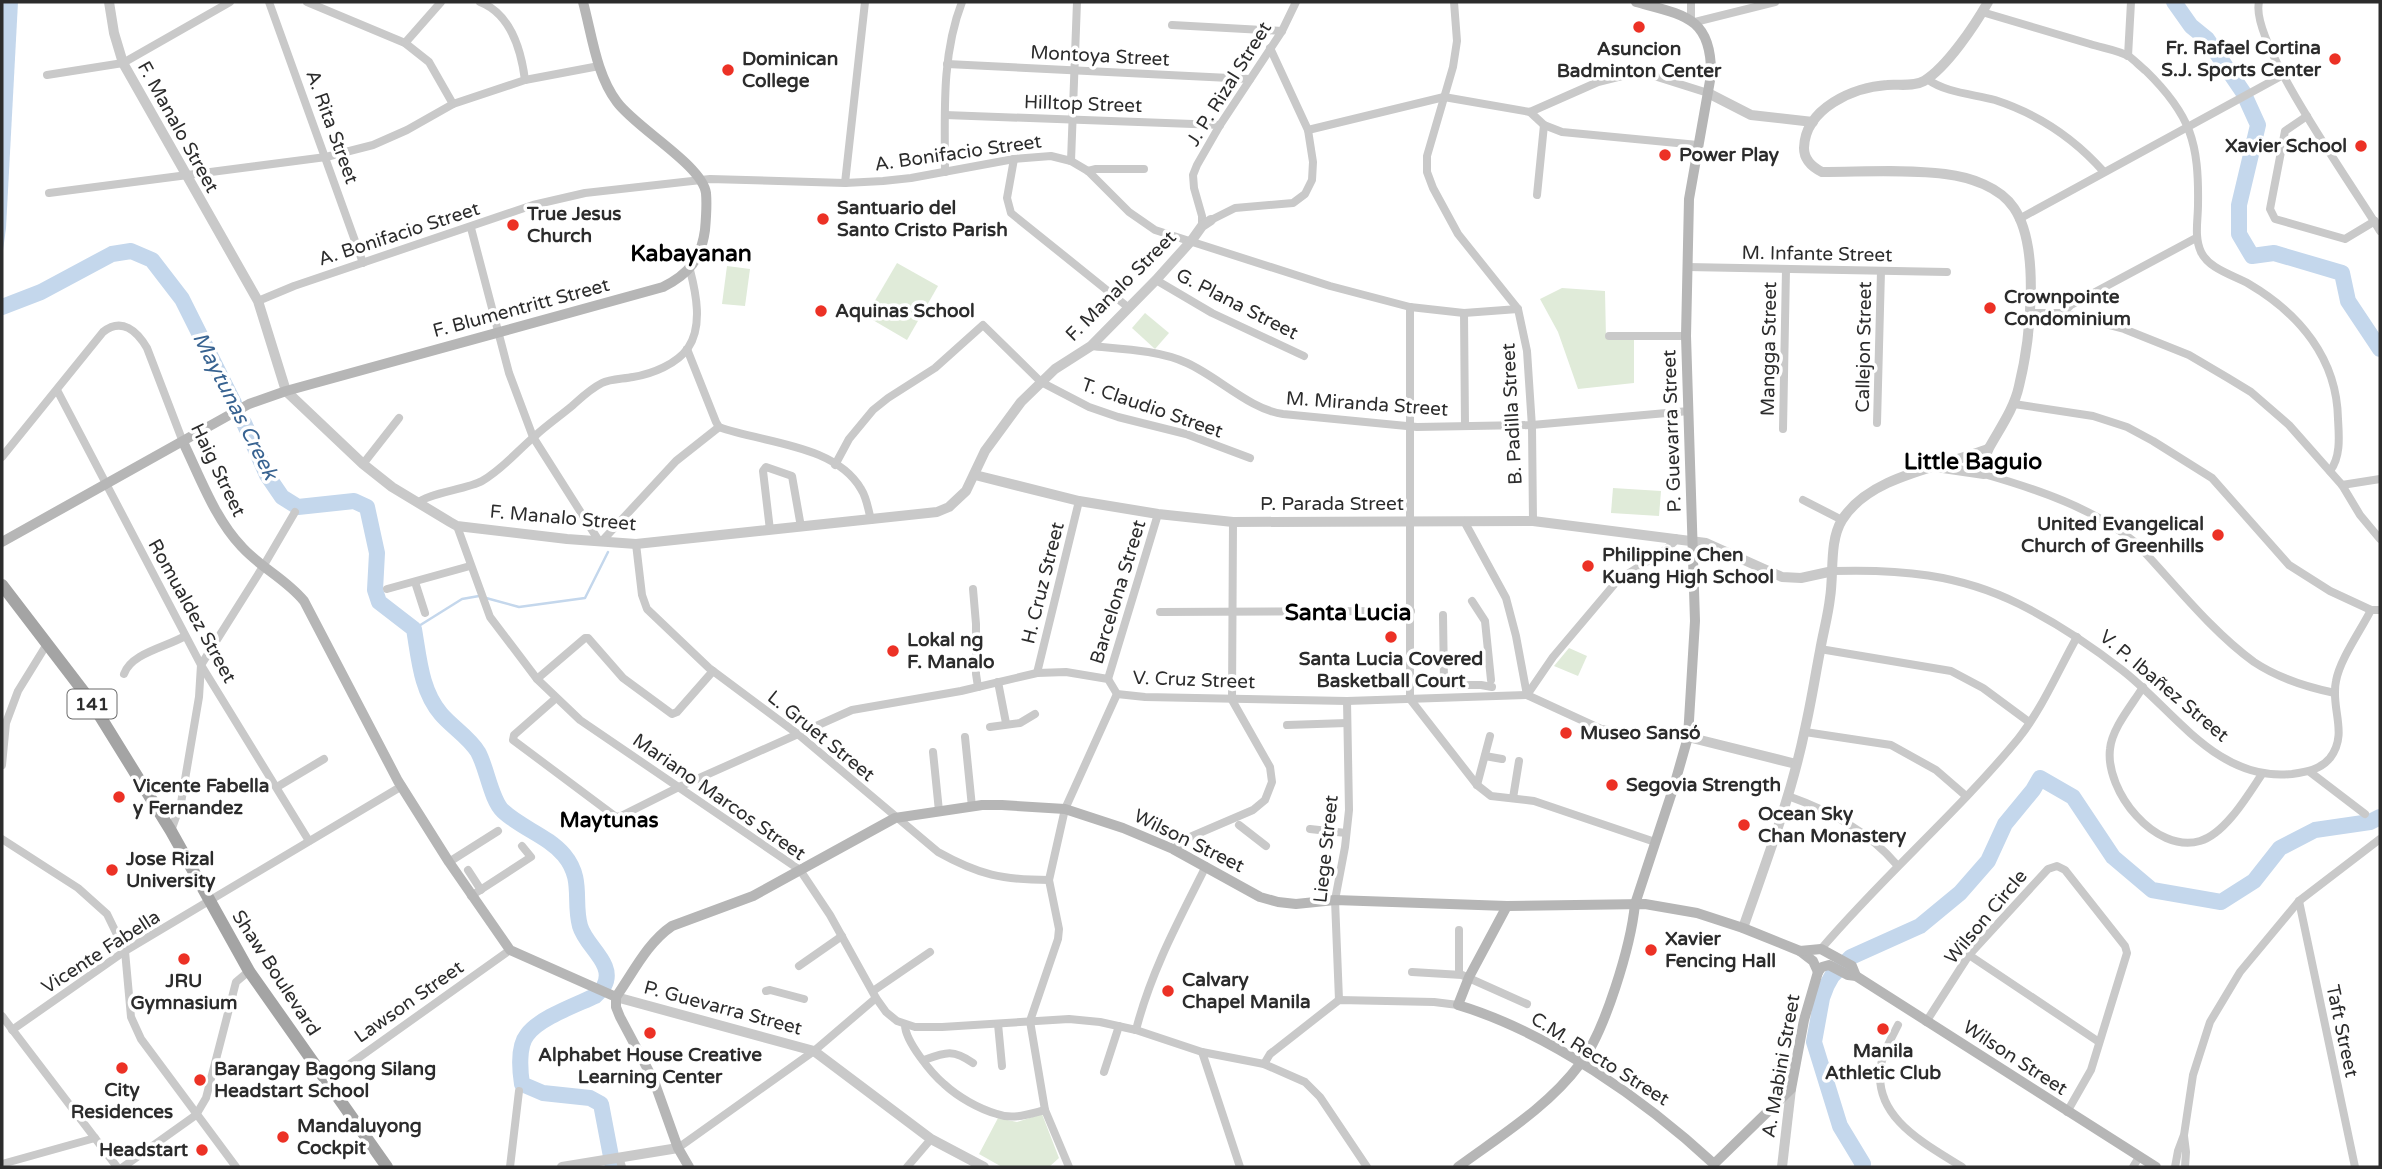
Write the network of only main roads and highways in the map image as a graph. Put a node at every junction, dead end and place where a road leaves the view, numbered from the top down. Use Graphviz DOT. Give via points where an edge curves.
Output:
graph roads {
  1 [pos="583,2"];
  2 [pos="1636,2"];
  3 [pos="183,442"];
  4 [pos="2,542"];
  5 [pos="2,585"];
  6 [pos="1635,904"];
  7 [pos="1507,905"];
  8 [pos="510,950"];
  9 [pos="1800,951"];
  10 [pos="1837,962"];
  11 [pos="1818,972"];
  12 [pos="611,996"];
  13 [pos="1580,1064"];
  14 [pos="384,1166"];
  15 [pos="1714,1166"];
  16 [pos="690,1167"];
  17 [pos="1458,1167"];
  18 [pos="2156,1167"];
  1 -- 3 [label="main road, F. Blumentritt Street" via="599,66 617,102 692,169 706,191 706,224 699,257 690,270 663,287 286,391 249,404"];
  2 -- 6 [label="main road, P. Guevarra Street" via="1693,21 1705,36 1711,75 1689,199 1686,335 1695,621 1688,737"];
  3 -- 4 [label="main road, F. Blumentritt Street"];
  3 -- 8 [label="main road, Haig Street" via="226,529 304,601 402,786"];
  5 -- 14 [label="main road, Shaw Boulevard / 141" via="90,700 171,831 248,971"];
  6 -- 7 [label="main road, Wilson Street"];
  6 -- 9 [label="main road, Wilson Street" via="1697,913"];
  6 -- 13 [label="main road, P. Guevarra Street" via="1616,984"];
  7 -- 12 [label="main road, Wilson Street" via="1278,902 1260,897 1173,849 1065,809 972,807 895,818 753,896 672,926"];
  7 -- 13 [label="main road, C.M. Recto Street" via="1464,976 1458,1005 1525,1031"];
  8 -- 12 [label="main road, P. Guevarra Street"];
  9 -- 10 [label="main road, Wilson Street" via="1821,949"];
  9 -- 11 [label="main road, Wilson Street"];
  10 -- 11 [label="main road"];
  10 -- 18 [label="main road, Wilson Street"];
  11 -- 15 [label="main road, A. Mabini Street" via="1791,1089"];
  12 -- 16 [label="main road"];
  13 -- 15 [label="main road, C.M. Recto Street" via="1648,1107"];
  13 -- 17 [label="main road, P. Guevarra Street" via="1535,1111"];
}
